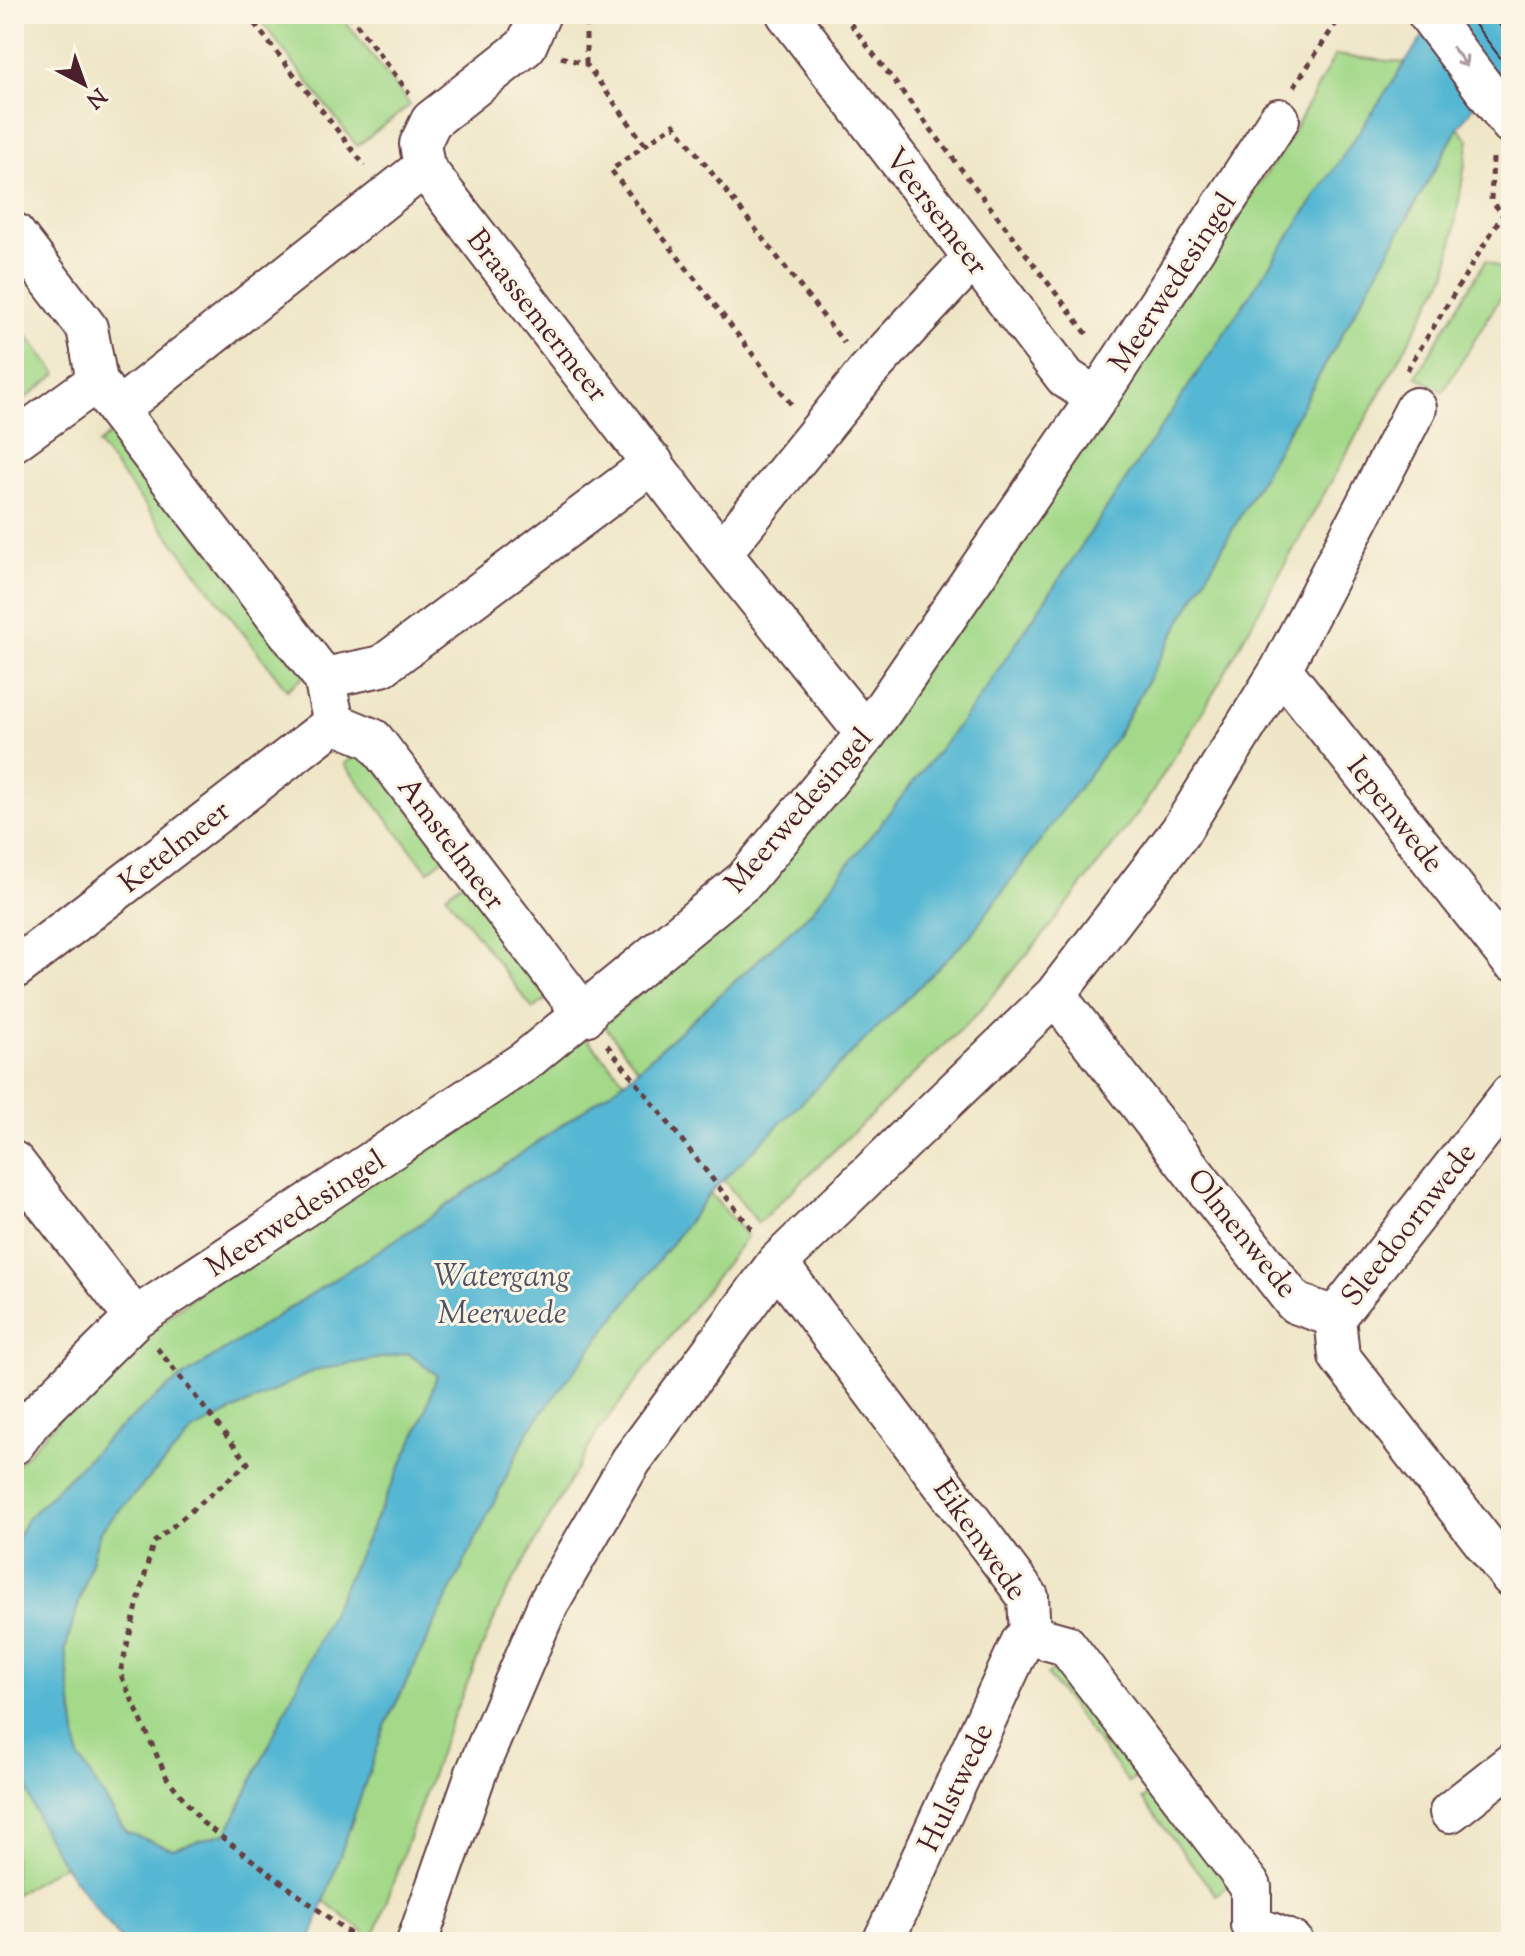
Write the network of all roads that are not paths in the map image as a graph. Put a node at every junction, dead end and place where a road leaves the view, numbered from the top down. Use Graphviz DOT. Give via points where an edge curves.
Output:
graph roads {
  1 [pos="787,14"];
  2 [pos="1428,15"];
  3 [pos="533,30"];
  4 [pos="1279,119"];
  5 [pos="1499,126"];
  6 [pos="424,167"];
  7 [pos="14,233"];
  8 [pos="972,259"];
  9 [pos="1106,384"];
  10 [pos="107,395"];
  11 [pos="1416,408"];
  12 [pos="14,441"];
  13 [pos="653,463"];
  14 [pos="721,553"];
  15 [pos="1281,669"];
  16 [pos="324,678"];
  17 [pos="334,723"];
  18 [pos="866,734"];
  19 [pos="1511,960"];
  20 [pos="14,969"];
  21 [pos="1055,995"];
  22 [pos="585,1016"];
  23 [pos="1511,1094"];
  24 [pos="14,1162"];
  25 [pos="777,1263"];
  26 [pos="1335,1317"];
  27 [pos="135,1318"];
  28 [pos="14,1444"];
  29 [pos="1511,1577"];
  30 [pos="1030,1635"];
  31 [pos="1511,1764"];
  32 [pos="1450,1812"];
  33 [pos="1247,1934"];
  34 [pos="417,1942"];
  35 [pos="883,1942"];
  36 [pos="1293,1942"];
  1 -- 8 [label="street, Veersemeer"];
  2 -- 5 [label="street, one-way"];
  3 -- 6 [label="street" via="431,121 420,144"];
  4 -- 9 [label="street, Meerwedesingel"];
  6 -- 10 [label="street" via="279,282"];
  6 -- 13 [label="street, Braassemermeer"];
  7 -- 10 [label="street" via="87,328"];
  8 -- 9 [label="street, Veersemeer" via="1066,378"];
  8 -- 14 [label="street" via="867,372"];
  9 -- 18 [label="street, Meerwedesingel"];
  10 -- 12 [label="street"];
  10 -- 16 [label="street"];
  11 -- 15 [label="street"];
  13 -- 14 [label="street, Braassemermeer"];
  13 -- 16 [label="street" via="382,666"];
  14 -- 18 [label="street, Braassemermeer"];
  15 -- 19 [label="street, Iepenwede"];
  15 -- 21 [label="street" via="1180,832"];
  16 -- 17 [label="street"];
  17 -- 20 [label="street, Ketelmeer"];
  17 -- 22 [label="street, Amstelmeer" via="373,739"];
  18 -- 22 [label="street, Meerwedesingel" via="745,880"];
  21 -- 25 [label="street"];
  21 -- 26 [label="street, Olmenwede" via="1295,1303"];
  22 -- 27 [label="street, Meerwedesingel"];
  23 -- 26 [label="street, Sleedoornwede"];
  24 -- 27 [label="street"];
  25 -- 30 [label="street, Eikenwede" via="1028,1597"];
  25 -- 34 [label="street" via="631,1461 548,1604 476,1773"];
  26 -- 29 [label="street" via="1339,1356"];
  27 -- 28 [label="street, Meerwedesingel"];
  30 -- 33 [label="street, Eikenwede" via="1066,1645 1251,1887"];
  30 -- 35 [label="street, Hulstwede" via="1022,1641"];
  31 -- 32 [label="street"];
  33 -- 36 [label="street, Eikenwede"];
}
